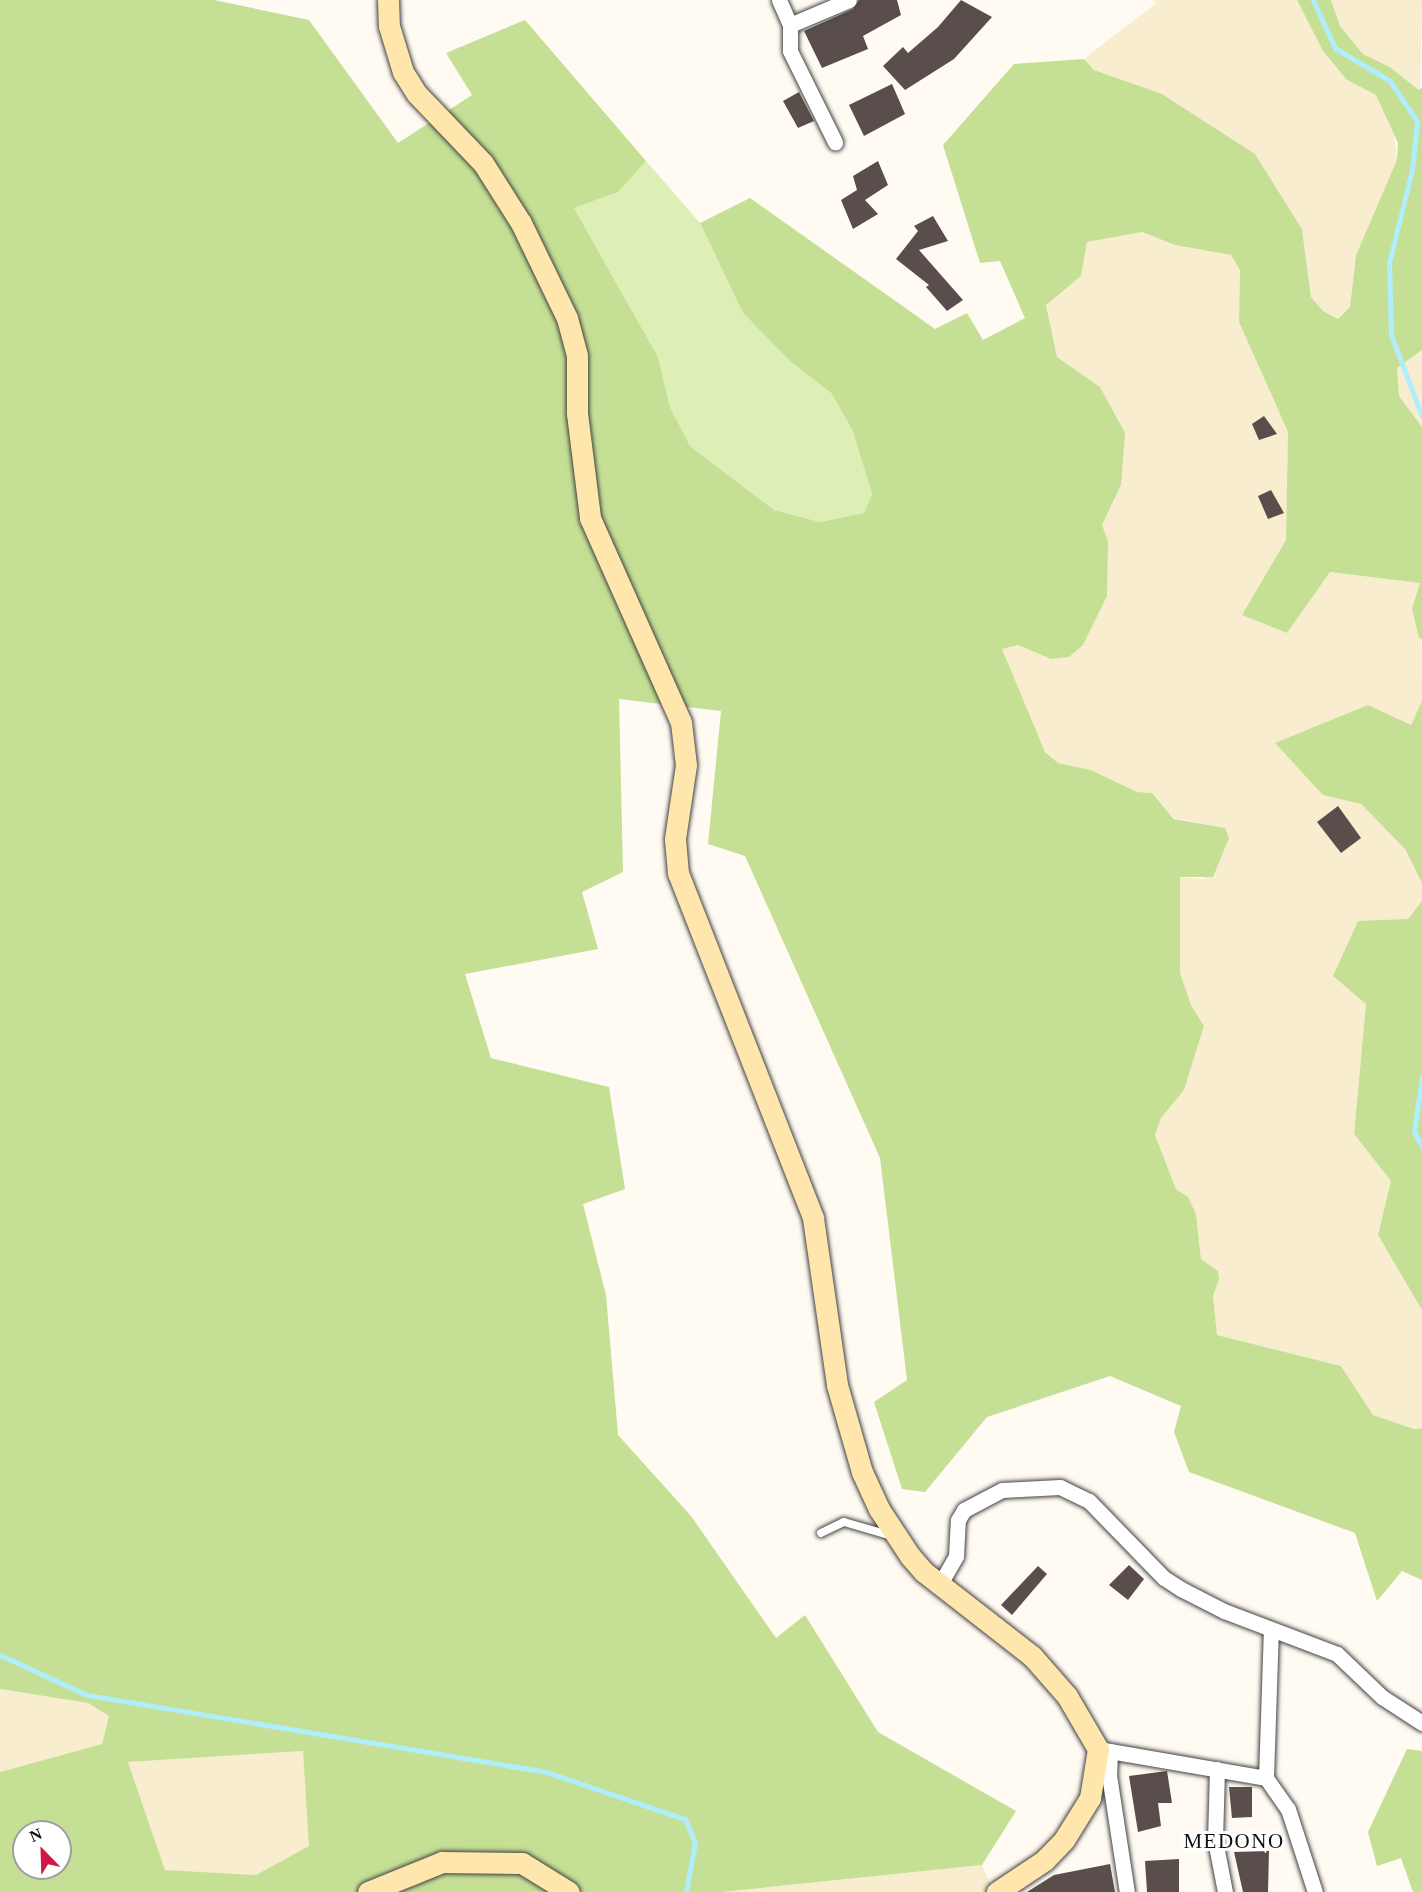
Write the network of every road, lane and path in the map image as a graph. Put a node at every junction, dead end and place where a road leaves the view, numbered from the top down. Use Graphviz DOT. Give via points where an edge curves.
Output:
graph roads {
  1 [pos="388,0"];
  2 [pos="779,0"];
  3 [pos="849,0"];
  4 [pos="790,25"];
  5 [pos="835,142"];
  6 [pos="821,1533"];
  7 [pos="897,1537"];
  8 [pos="940,1584"];
  9 [pos="1271,1630"];
  10 [pos="1422,1723"];
  11 [pos="1104,1750"];
  12 [pos="1217,1769"];
  13 [pos="1266,1778"];
  14 [pos="368,1892"];
  15 [pos="569,1892"];
  16 [pos="997,1892"];
  17 [pos="1127,1892"];
  18 [pos="1225,1892"];
  19 [pos="1315,1892"];
  1 -- 7 [label="street" via="389,26 403,72 417,94 483,163 521,223 567,318 577,356 577,413 590,518 681,722 686,765 675,839 678,873 806,1196 818,1242 832,1359 844,1414 868,1488"];
  2 -- 4 [label="street"];
  3 -- 4 [label="street"];
  4 -- 5 [label="street" via="790,51"];
  6 -- 7 [label="lane" via="838,1523 851,1522"];
  7 -- 8 [label="street" via="924,1572"];
  8 -- 9 [label="street" via="956,1556 958,1520 964,1510 1002,1490 1021,1486 1060,1487 1089,1501 1164,1578"];
  8 -- 11 [label="street" via="1032,1656"];
  9 -- 10 [label="street" via="1336,1654 1382,1697"];
  9 -- 13 [label="street"];
  11 -- 12 [label="street"];
  11 -- 16 [label="street" via="1090,1798 1064,1840 1045,1860"];
  11 -- 17 [label="street"];
  12 -- 13 [label="street"];
  12 -- 18 [label="street" via="1215,1840"];
  13 -- 19 [label="street" via="1288,1809"];
  14 -- 15 [label="street" via="442,1862 522,1863"];
}
